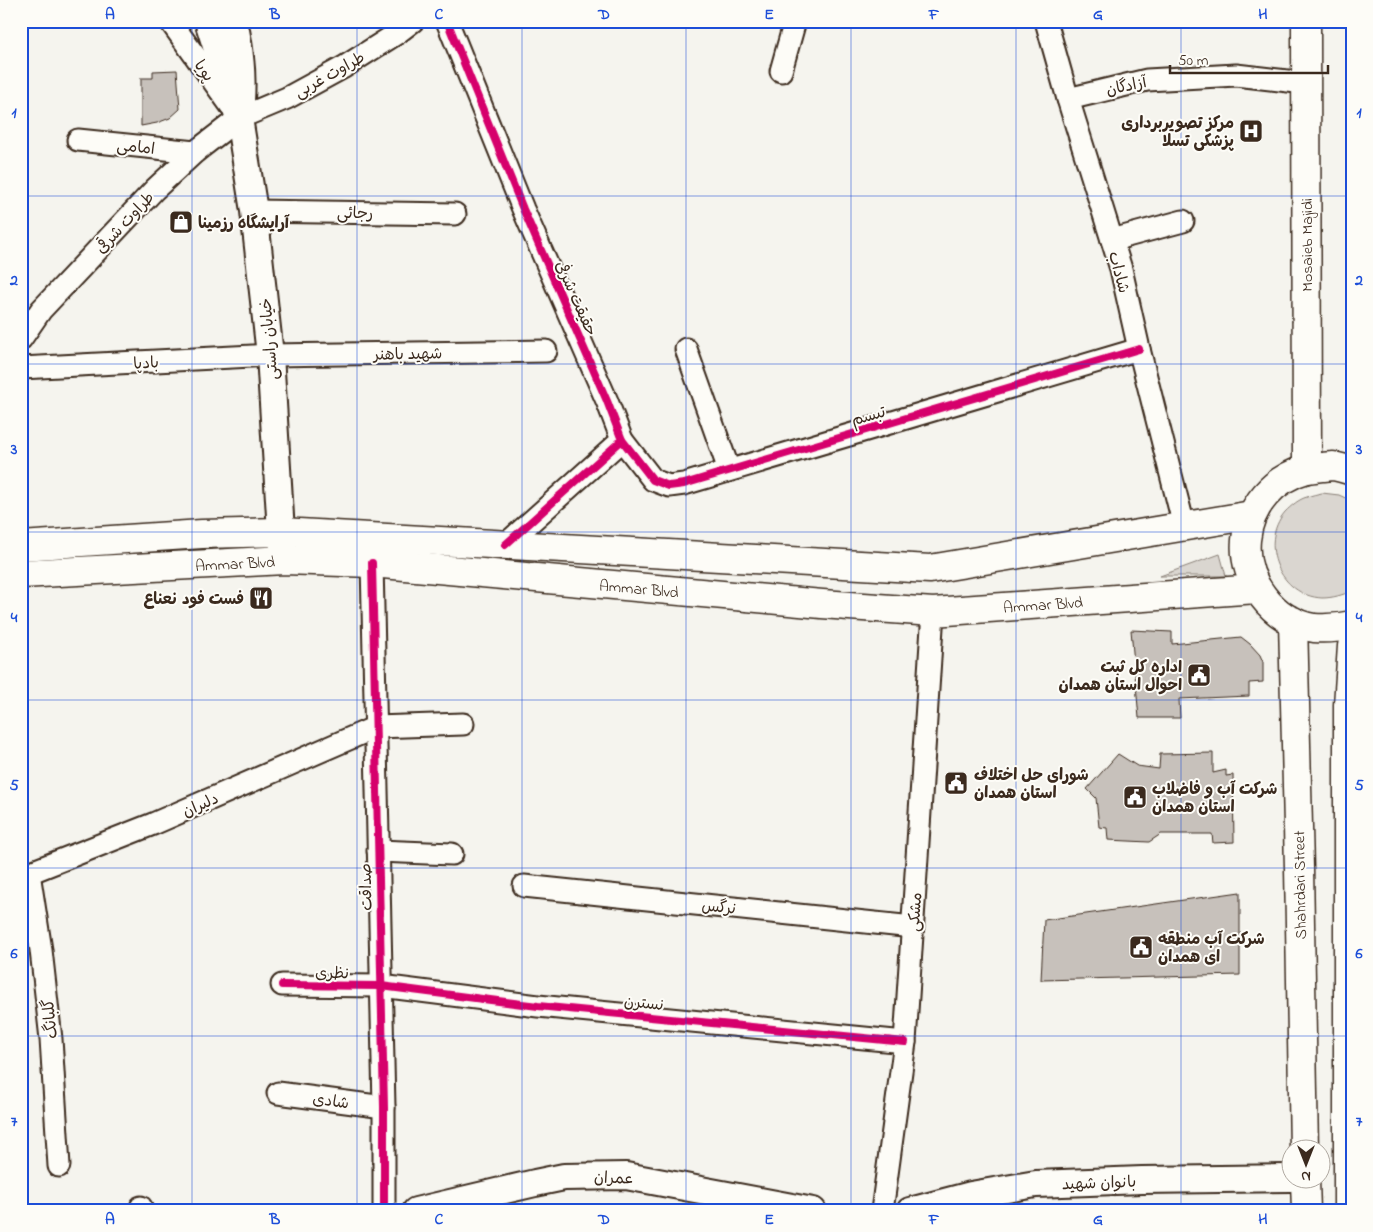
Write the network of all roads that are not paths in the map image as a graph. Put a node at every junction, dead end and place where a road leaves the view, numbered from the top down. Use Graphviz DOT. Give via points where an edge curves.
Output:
graph roads {
  1 [pos="170,21"];
  2 [pos="208,21"];
  3 [pos="234,21"];
  4 [pos="413,21"];
  5 [pos="447,21"];
  6 [pos="796,21"];
  7 [pos="1046,21"];
  8 [pos="1306,21"];
  9 [pos="781,71"];
  10 [pos="1305,83"];
  11 [pos="1068,98"];
  12 [pos="240,118"];
  13 [pos="78,140"];
  14 [pos="195,152"];
  15 [pos="254,211"];
  16 [pos="455,214"];
  17 [pos="1182,220"];
  18 [pos="1112,240"];
  19 [pos="21,339"];
  20 [pos="686,349"];
  21 [pos="1139,349"];
  22 [pos="546,351"];
  23 [pos="270,355"];
  24 [pos="21,368"];
  25 [pos="622,440"];
  26 [pos="1307,469"];
  27 [pos="729,470"];
  28 [pos="1352,471"];
  29 [pos="1252,515"];
  30 [pos="1184,526"];
  31 [pos="281,532"];
  32 [pos="25,542"];
  33 [pos="505,545"];
  34 [pos="284,560"];
  35 [pos="372,563"];
  36 [pos="21,574"];
  37 [pos="1257,589"];
  38 [pos="933,612"];
  39 [pos="1293,621"];
  40 [pos="1352,625"];
  41 [pos="1352,646"];
  42 [pos="464,724"];
  43 [pos="376,728"];
  44 [pos="378,851"];
  45 [pos="452,854"];
  46 [pos="1350,864"];
  47 [pos="25,874"];
  48 [pos="524,886"];
  49 [pos="913,927"];
  50 [pos="282,985"];
  51 [pos="381,986"];
  52 [pos="905,1042"];
  53 [pos="278,1093"];
  54 [pos="384,1107"];
  55 [pos="1304,1140"];
  56 [pos="59,1166"];
  57 [pos="1280,1178"];
  58 [pos="1305,1190"];
  59 [pos="384,1211"];
  60 [pos="416,1211"];
  61 [pos="813,1211"];
  62 [pos="882,1211"];
  63 [pos="910,1211"];
  64 [pos="1306,1211"];
  65 [pos="1348,1211"];
  1 -- 12 [label="street, پویا"];
  2 -- 12 [label="street"];
  3 -- 12 [label="street" via="241,54"];
  4 -- 12 [label="street, طراوت غربی" via="344,67 287,98"];
  5 -- 25 [label="street, حقیقت شرفی"];
  6 -- 9 [label="street"];
  7 -- 11 [label="street, شاداب"];
  8 -- 10 [label="main road, Mosaieb Majidi"];
  10 -- 11 [label="street, آزادگان" via="1236,74 1147,80"];
  10 -- 26 [label="main road, Mosaieb Majidi"];
  11 -- 18 [label="street, شاداب"];
  12 -- 14 [label="street, طراوت شرقی"];
  12 -- 15 [label="street, خیابان راستی"];
  13 -- 14 [label="street, امامی"];
  14 -- 19 [label="street, طراوت شرقی" via="155,189 40,310"];
  15 -- 16 [label="street, رجائی"];
  15 -- 23 [label="street, خیابان راستی"];
  17 -- 18 [label="street"];
  18 -- 21 [label="street, شاداب"];
  20 -- 27 [label="street"];
  21 -- 27 [label="street, تبسم"];
  21 -- 30 [label="street, شاداب"];
  22 -- 23 [label="street, شهید باهنر"];
  23 -- 24 [label="street, بادپا"];
  23 -- 31 [label="street, خیابان راستی"];
  25 -- 27 [label="street, تبسم" via="653,480 669,486"];
  25 -- 33 [label="street"];
  26 -- 28 [label="main road" via="1333,466"];
  26 -- 29 [label="main road" via="1284,478 1265,494"];
  29 -- 30 [label="main road, Ammar Blvd"];
  29 -- 37 [label="main road" via="1246,540 1247,565"];
  30 -- 33 [label="main road, Ammar Blvd" via="930,569"];
  31 -- 32 [label="main road, Ammar Blvd"];
  31 -- 33 [label="main road, Ammar Blvd"];
  31 -- 34 [label="street, خیابان راستی"];
  34 -- 35 [label="main road, Ammar Blvd"];
  34 -- 36 [label="main road, Ammar Blvd"];
  35 -- 38 [label="main road, Ammar Blvd"];
  35 -- 43 [label="street, صداقت"];
  37 -- 38 [label="main road, Ammar Blvd"];
  37 -- 39 [label="main road" via="1272,608"];
  38 -- 49 [label="street, مشکی"];
  39 -- 40 [label="main road" via="1312,628 1333,629"];
  39 -- 55 [label="main road, Shahrdari Street"];
  41 -- 46 [label="main road" via="1348,705"];
  42 -- 43 [label="street"];
  43 -- 44 [label="street, صداقت"];
  43 -- 47 [label="street, دلیران" via="153,824"];
  44 -- 45 [label="street"];
  44 -- 51 [label="street, صداقت"];
  46 -- 65 [label="main road"];
  47 -- 56 [label="street, گلبانگ" via="41,950 52,1039"];
  48 -- 49 [label="street, نرگس"];
  49 -- 52 [label="street, مشکی"];
  50 -- 51 [label="street, نظری"];
  51 -- 52 [label="street, نسترن" via="538,1006"];
  51 -- 54 [label="street, صداقت"];
  52 -- 62 [label="street, مشکی"];
  53 -- 54 [label="street, شادی"];
  54 -- 59 [label="street, صداقت"];
  57 -- 63 [label="street, بانوان شهید" via="1036,1184 972,1195"];
  58 -- 64 [label="main road"];
  60 -- 61 [label="street, عمران" via="564,1177 626,1176"];
}
